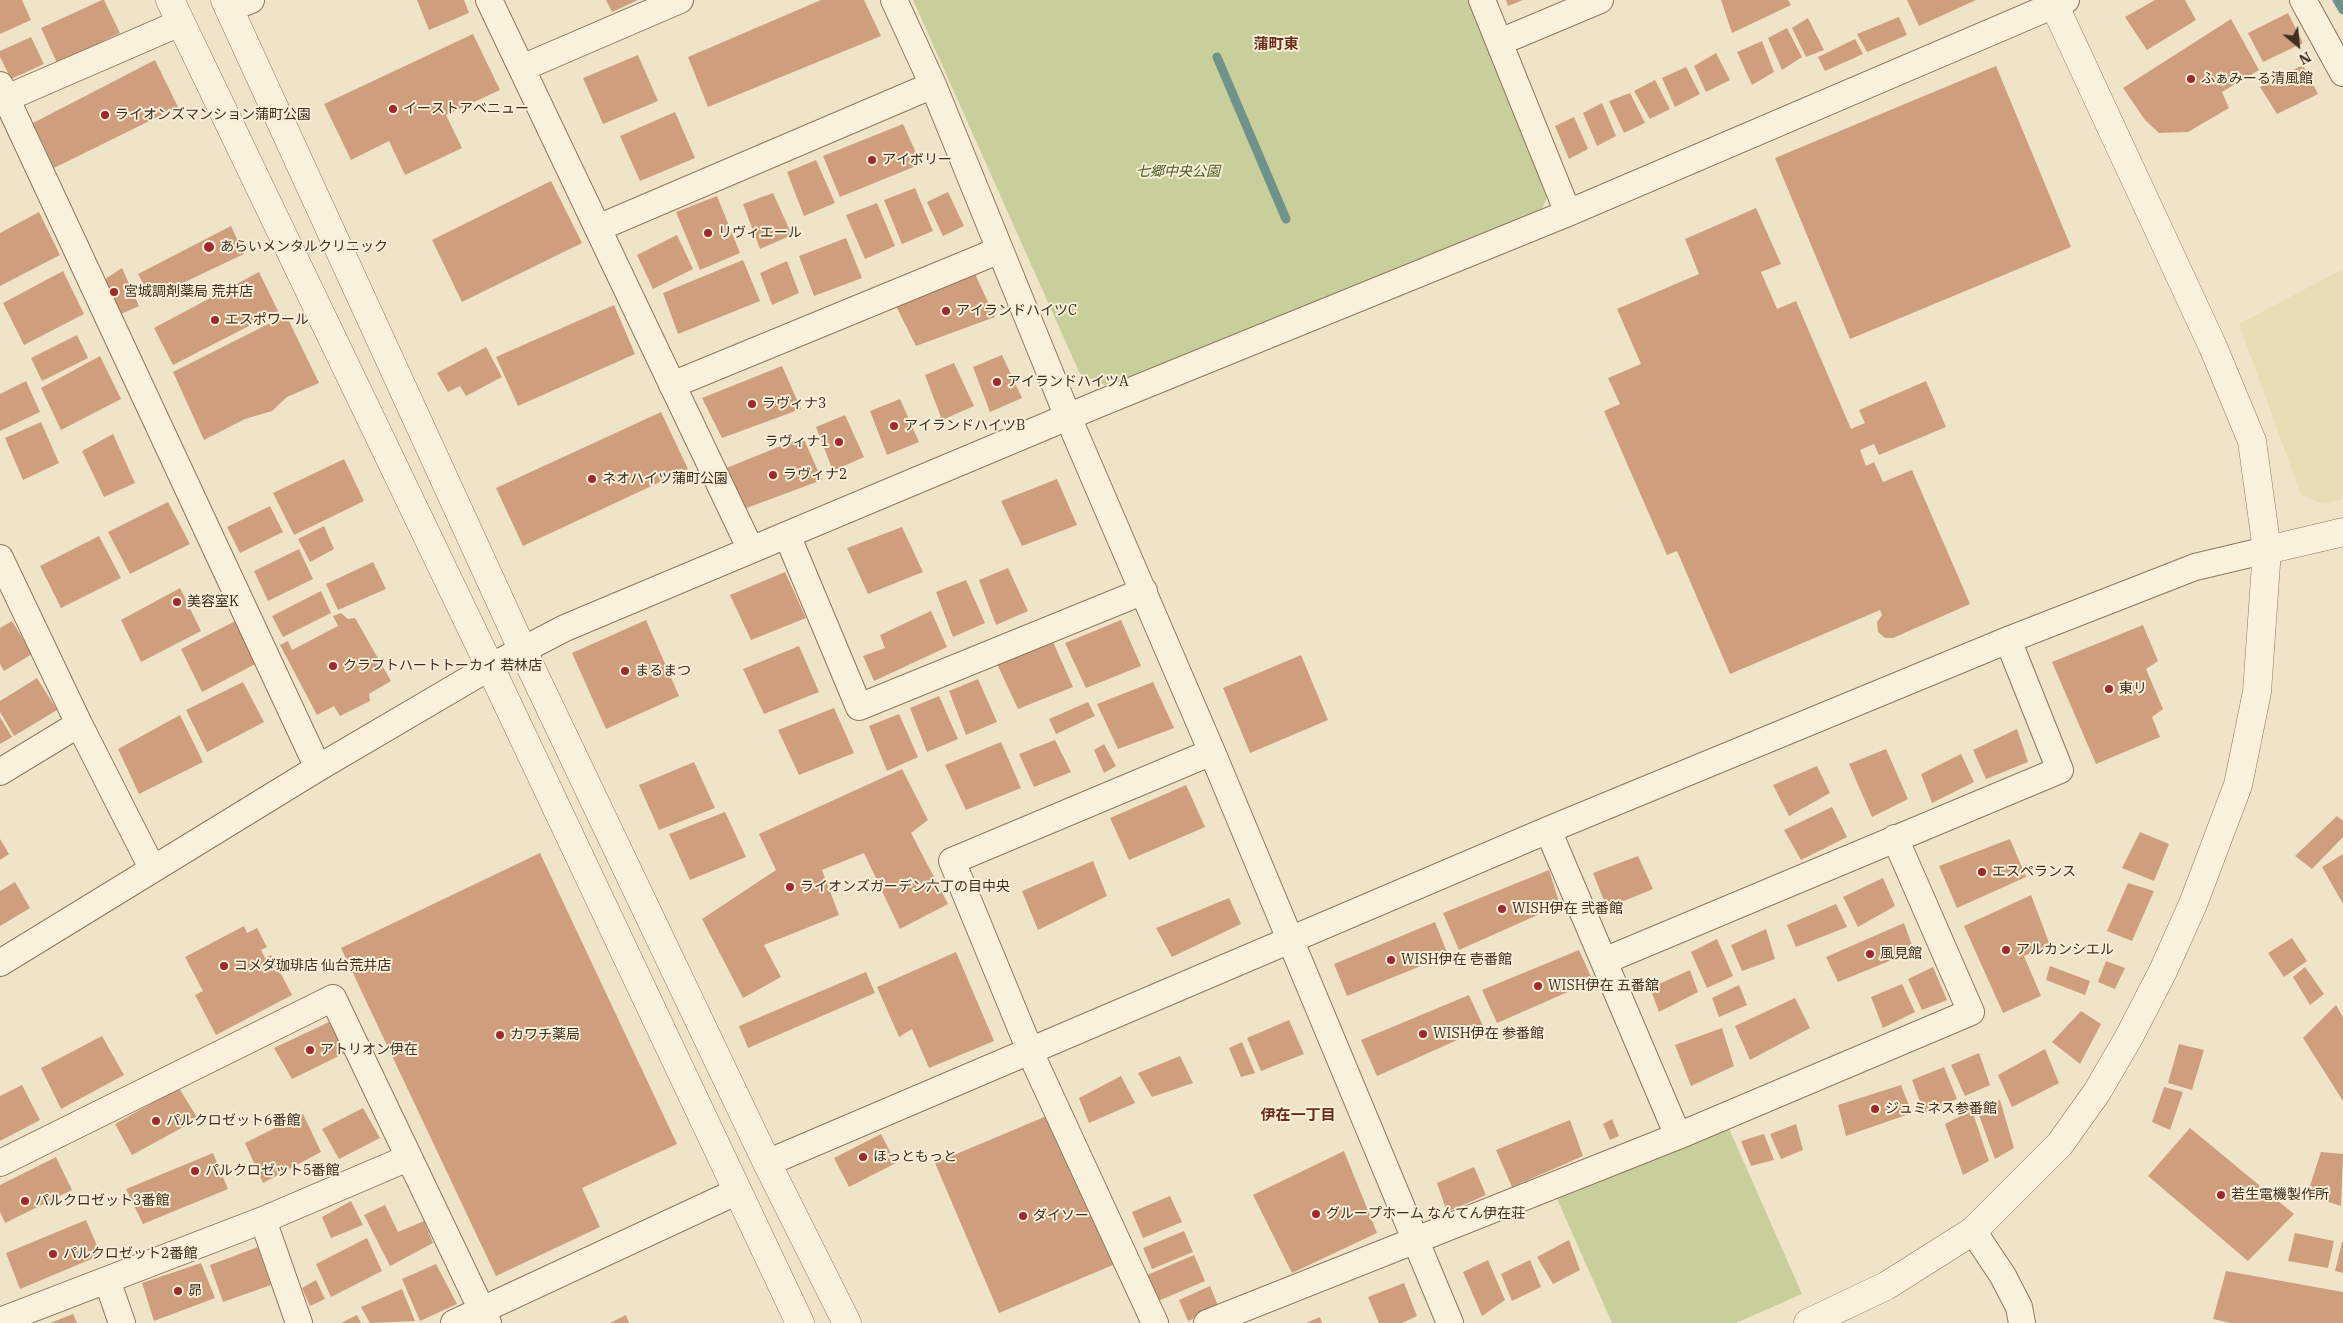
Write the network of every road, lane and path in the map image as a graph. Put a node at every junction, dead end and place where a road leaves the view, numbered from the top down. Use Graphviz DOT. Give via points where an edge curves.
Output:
graph roads {
  1 [pos="489,0"];
  2 [pos="680,0"];
  3 [pos="894,0"];
  4 [pos="1482,0"];
  5 [pos="1600,0"];
  6 [pos="2303,0"];
  7 [pos="2058,2"];
  8 [pos="235,3"];
  9 [pos="175,11"];
  10 [pos="1500,42"];
  11 [pos="522,68"];
  12 [pos="2343,73"];
  13 [pos="933,85"];
  14 [pos="2,94"];
  15 [pos="1568,213"];
  16 [pos="598,228"];
  17 [pos="1000,250"];
  18 [pos="672,385"];
  19 [pos="1068,417"];
  20 [pos="2343,532"];
  21 [pos="787,535"];
  22 [pos="751,550"];
  23 [pos="2267,550"];
  24 [pos="0,558"];
  25 [pos="1144,591"];
  26 [pos="2008,640"];
  27 [pos="523,651"];
  28 [pos="490,667"];
  29 [pos="79,724"];
  30 [pos="1212,752"];
  31 [pos="318,768"];
  32 [pos="0,772"];
  33 [pos="1548,830"];
  34 [pos="1895,838"];
  35 [pos="152,868"];
  36 [pos="1291,939"];
  37 [pos="1604,961"];
  38 [pos="0,963"];
  39 [pos="1030,1051"];
  40 [pos="1678,1136"];
  41 [pos="408,1158"];
  42 [pos="0,1163"];
  43 [pos="767,1163"];
  44 [pos="738,1191"];
  45 [pos="263,1220"];
  46 [pos="1974,1231"];
  47 [pos="1414,1242"];
  48 [pos="107,1280"];
  49 [pos="485,1316"];
  50 [pos="0,1321"];
  51 [pos="122,1323"];
  52 [pos="299,1323"];
  53 [pos="454,1323"];
  54 [pos="800,1323"];
  55 [pos="846,1323"];
  56 [pos="1155,1323"];
  57 [pos="1207,1323"];
  58 [pos="1450,1323"];
  59 [pos="1808,1323"];
  60 [pos="2022,1323"];
  1 -- 11 [label="street"];
  2 -- 11 [label="street"];
  3 -- 13 [label="street"];
  4 -- 10 [label="street"];
  5 -- 10 [label="street"];
  6 -- 12 [label="street"];
  7 -- 15 [label="street"];
  7 -- 23 [label="street" via="2252,440"];
  8 -- 27 [label="street"];
  9 -- 14 [label="street"];
  9 -- 28 [label="street"];
  10 -- 15 [label="street"];
  11 -- 16 [label="street"];
  13 -- 16 [label="street"];
  13 -- 17 [label="street"];
  14 -- 31 [label="street"];
  15 -- 19 [label="street"];
  16 -- 18 [label="street"];
  17 -- 18 [label="street"];
  17 -- 19 [label="street"];
  18 -- 22 [label="street"];
  19 -- 21 [label="street"];
  19 -- 25 [label="street"];
  20 -- 23 [label="street"];
  21 -- 22 [label="street"];
  21 -- 25 [label="street" via="859,707"];
  22 -- 27 [label="street" via="565,628"];
  23 -- 26 [label="street" via="2195,567"];
  23 -- 46 [label="street" via="2257,692 2238,786 2193,904 2134,1029 2097,1092 2060,1144"];
  24 -- 29 [label="street"];
  25 -- 30 [label="street"];
  26 -- 33 [label="street"];
  26 -- 34 [label="street" via="2060,770"];
  27 -- 28 [label="street"];
  27 -- 43 [label="street"];
  28 -- 31 [label="street"];
  28 -- 44 [label="street"];
  29 -- 32 [label="street"];
  29 -- 35 [label="street"];
  30 -- 36 [label="street"];
  30 -- 39 [label="street" via="952,861"];
  31 -- 35 [label="street"];
  33 -- 36 [label="street"];
  33 -- 37 [label="street"];
  34 -- 37 [label="street"];
  34 -- 40 [label="street" via="1970,1012"];
  35 -- 38 [label="street"];
  36 -- 39 [label="street"];
  36 -- 47 [label="street"];
  37 -- 40 [label="street"];
  39 -- 43 [label="street"];
  39 -- 56 [label="street"];
  40 -- 47 [label="street"];
  41 -- 42 [label="street" via="334,998"];
  41 -- 45 [label="street"];
  41 -- 49 [label="street"];
  43 -- 55 [label="street"];
  44 -- 49 [label="street"];
  44 -- 54 [label="street"];
  45 -- 48 [label="street"];
  45 -- 52 [label="street"];
  46 -- 59 [label="street" via="1886,1286"];
  46 -- 60 [label="street" via="2007,1283 2019,1307"];
  47 -- 57 [label="street"];
  47 -- 58 [label="street"];
  48 -- 50 [label="street"];
  48 -- 51 [label="street"];
  49 -- 53 [label="street"];
}
